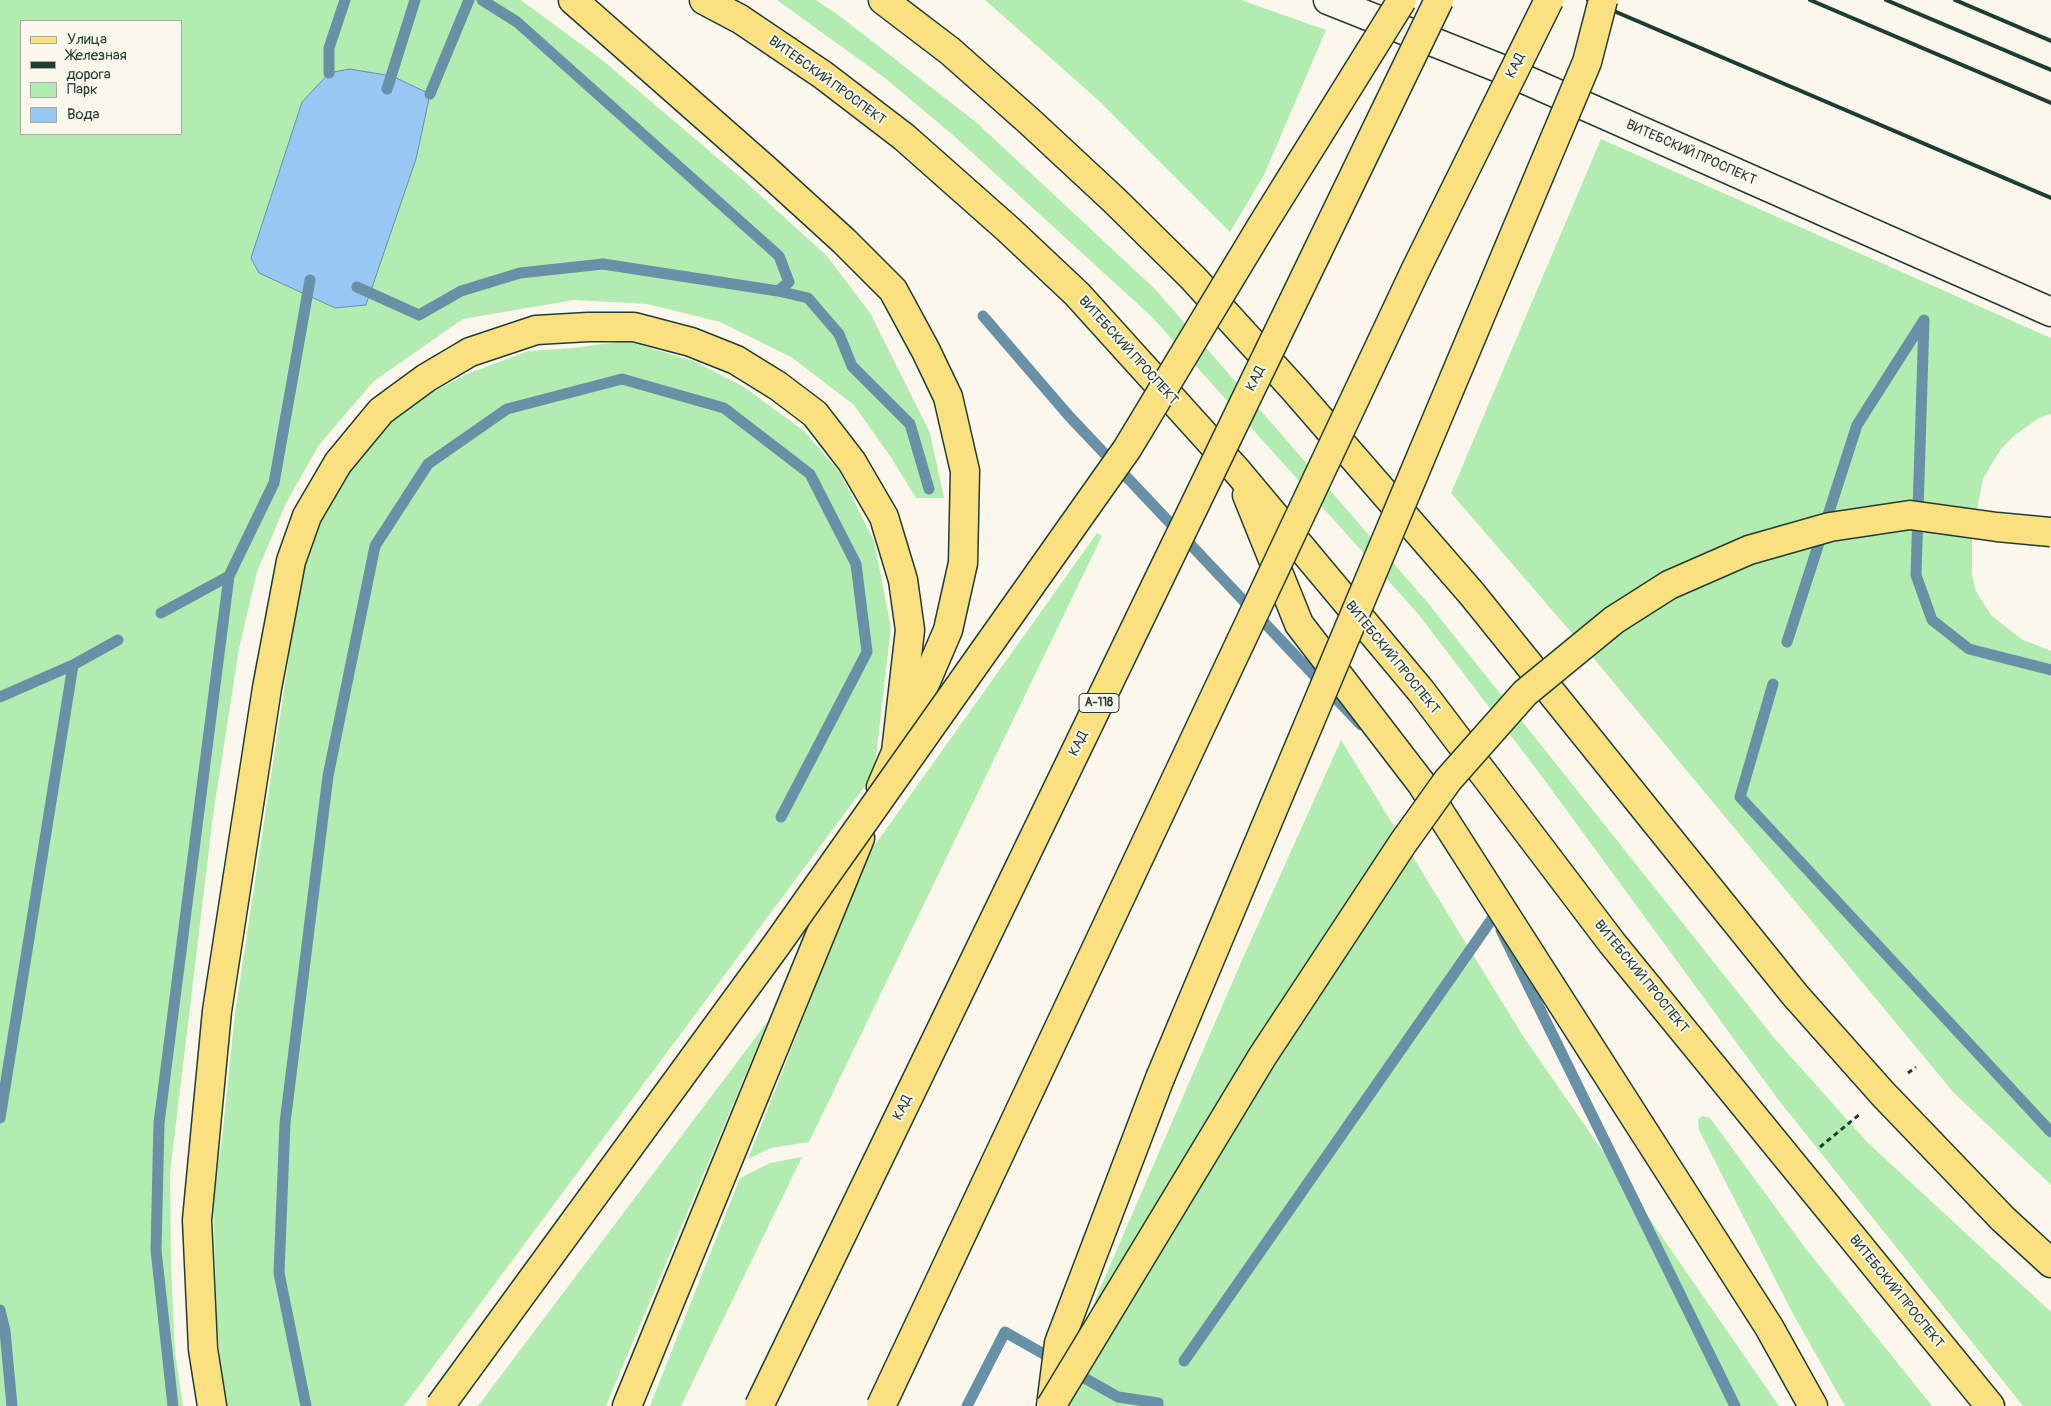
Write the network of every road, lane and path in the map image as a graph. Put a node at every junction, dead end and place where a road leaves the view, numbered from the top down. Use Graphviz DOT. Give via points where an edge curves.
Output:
graph roads {
  1 [pos="573,0"];
  2 [pos="704,0"];
  3 [pos="883,0"];
  4 [pos="1328,0"];
  5 [pos="1402,0"];
  6 [pos="1439,0"];
  7 [pos="1549,0"];
  8 [pos="1603,0"];
  9 [pos="2051,312"];
  10 [pos="1238,472"];
  11 [pos="2051,532"];
  12 [pos="896,752"];
  13 [pos="1849,1123"];
  14 [pos="1818,1149"];
  15 [pos="2002,1219"];
  16 [pos="2051,1244"];
  17 [pos="2051,1263"];
  18 [pos="212,1406"];
  19 [pos="440,1406"];
  20 [pos="628,1406"];
  21 [pos="759,1406"];
  22 [pos="880,1406"];
  23 [pos="1051,1406"];
  24 [pos="1812,1406"];
  25 [pos="1990,1406"];
  1 -- 12 [label="main road" via="844,241 893,290 948,397 966,471 963,563 948,630"];
  2 -- 10 [label="main road, ВИТЕБСКИЙ ПРОСПЕКТ" via="740,19 823,75 919,150 1077,294"];
  3 -- 15 [label="main road" via="950,51 1029,121 1193,278 1282,375 1472,594 1795,995 1883,1094"];
  4 -- 9 [label="main road, ВИТЕБСКИЙ ПРОСПЕКТ" via="1499,68"];
  5 -- 19 [label="main road, bridge" via="1127,449 776,947"];
  6 -- 21 [label="main road, КАД / А-118, bridge"];
  7 -- 22 [label="main road, КАД, bridge" via="1416,270"];
  8 -- 23 [label="main road, bridge" via="1583,71 1160,1078 1059,1343"];
  10 -- 24 [label="main road" via="1299,624 1421,783 1769,1327"];
  10 -- 25 [label="main road, ВИТЕБСКИЙ ПРОСПЕКТ" via="1421,691 1612,943"];
  11 -- 23 [label="main road, bridge" via="1910,515 1830,527 1749,550 1669,586 1614,620 1525,693 1448,780 1397,851 1262,1057"];
  12 -- 18 [label="main road" via="910,630 903,580 884,517 852,462 815,414 778,386 736,360 691,342 634,327 580,327 536,330 470,352 426,378 381,411 338,463 307,516 291,561 267,688 217,1011 197,1220 203,1349"];
  12 -- 20 [label="main road"];
  13 -- 14 [label="path"];
  15 -- 16 [label="main road"];
  15 -- 17 [label="main road"];
}
